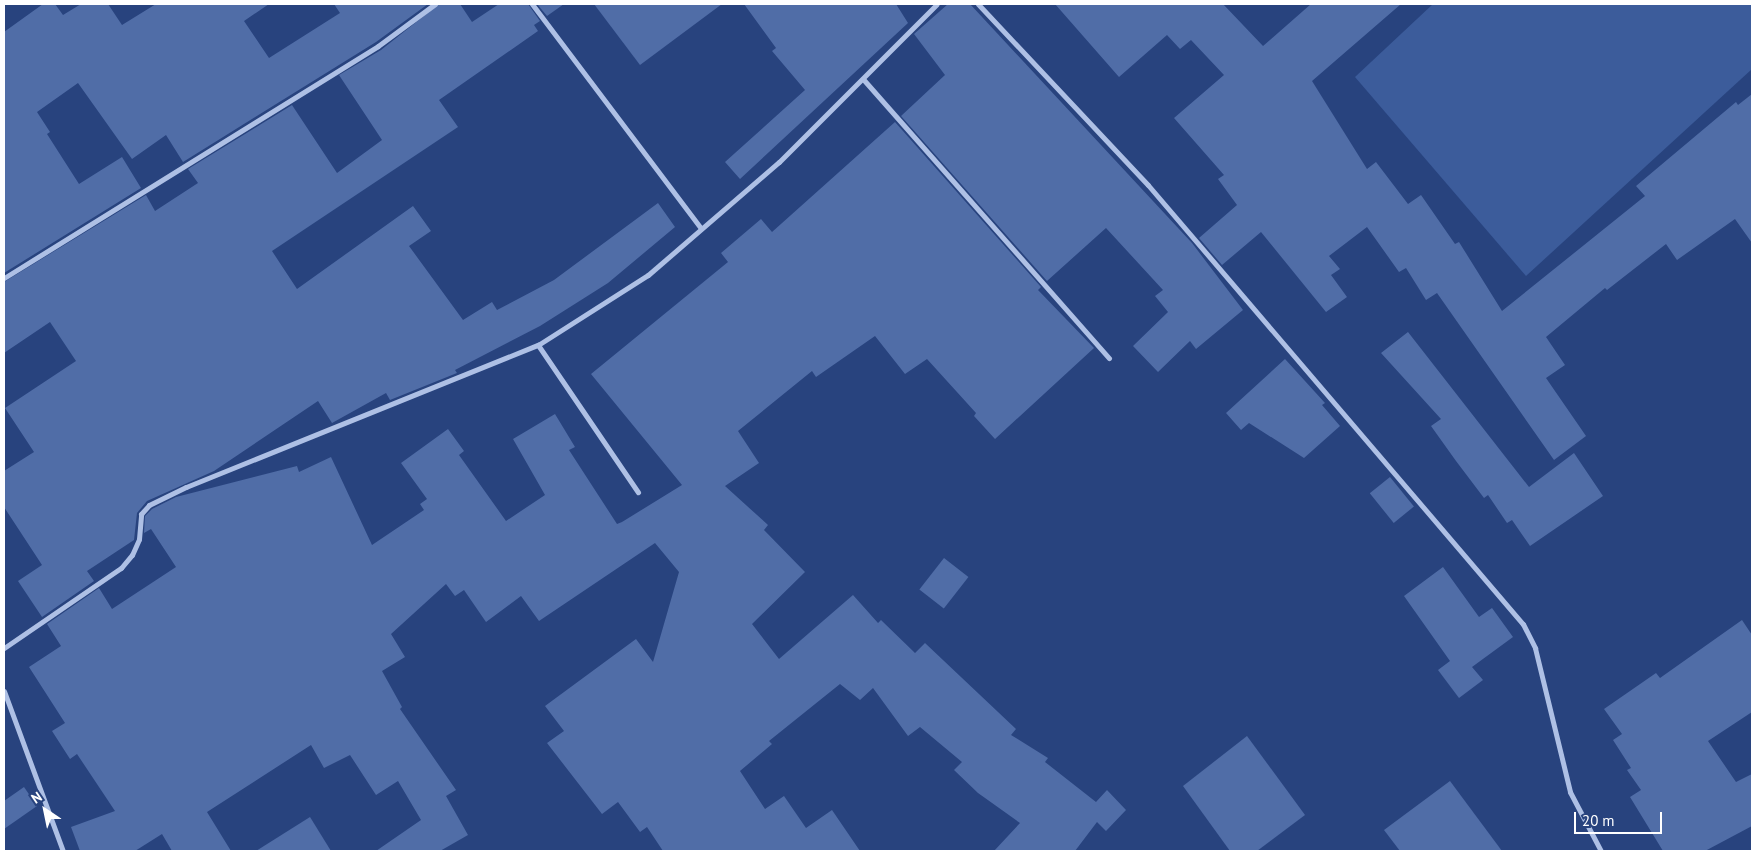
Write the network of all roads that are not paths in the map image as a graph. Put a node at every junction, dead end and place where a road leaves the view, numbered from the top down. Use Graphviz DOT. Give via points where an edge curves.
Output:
graph roads {
  1 [pos="435,4"];
  2 [pos="532,4"];
  3 [pos="937,4"];
  4 [pos="978,4"];
  5 [pos="863,79"];
  6 [pos="702,228"];
  7 [pos="4,278"];
  8 [pos="538,345"];
  9 [pos="1109,358"];
  10 [pos="638,492"];
  11 [pos="4,648"];
  12 [pos="4,691"];
  13 [pos="63,851"];
  14 [pos="1601,851"];
  1 -- 7 [label="street" via="321,82"];
  2 -- 6 [label="street"];
  3 -- 5 [label="street"];
  4 -- 14 [label="street" via="1148,185 1523,624 1535,648 1570,792"];
  5 -- 6 [label="street" via="779,162"];
  5 -- 9 [label="street"];
  6 -- 8 [label="street" via="648,275"];
  8 -- 10 [label="street"];
  8 -- 11 [label="street" via="148,505 141,514 136,547 121,568"];
  12 -- 13 [label="street"];
}
